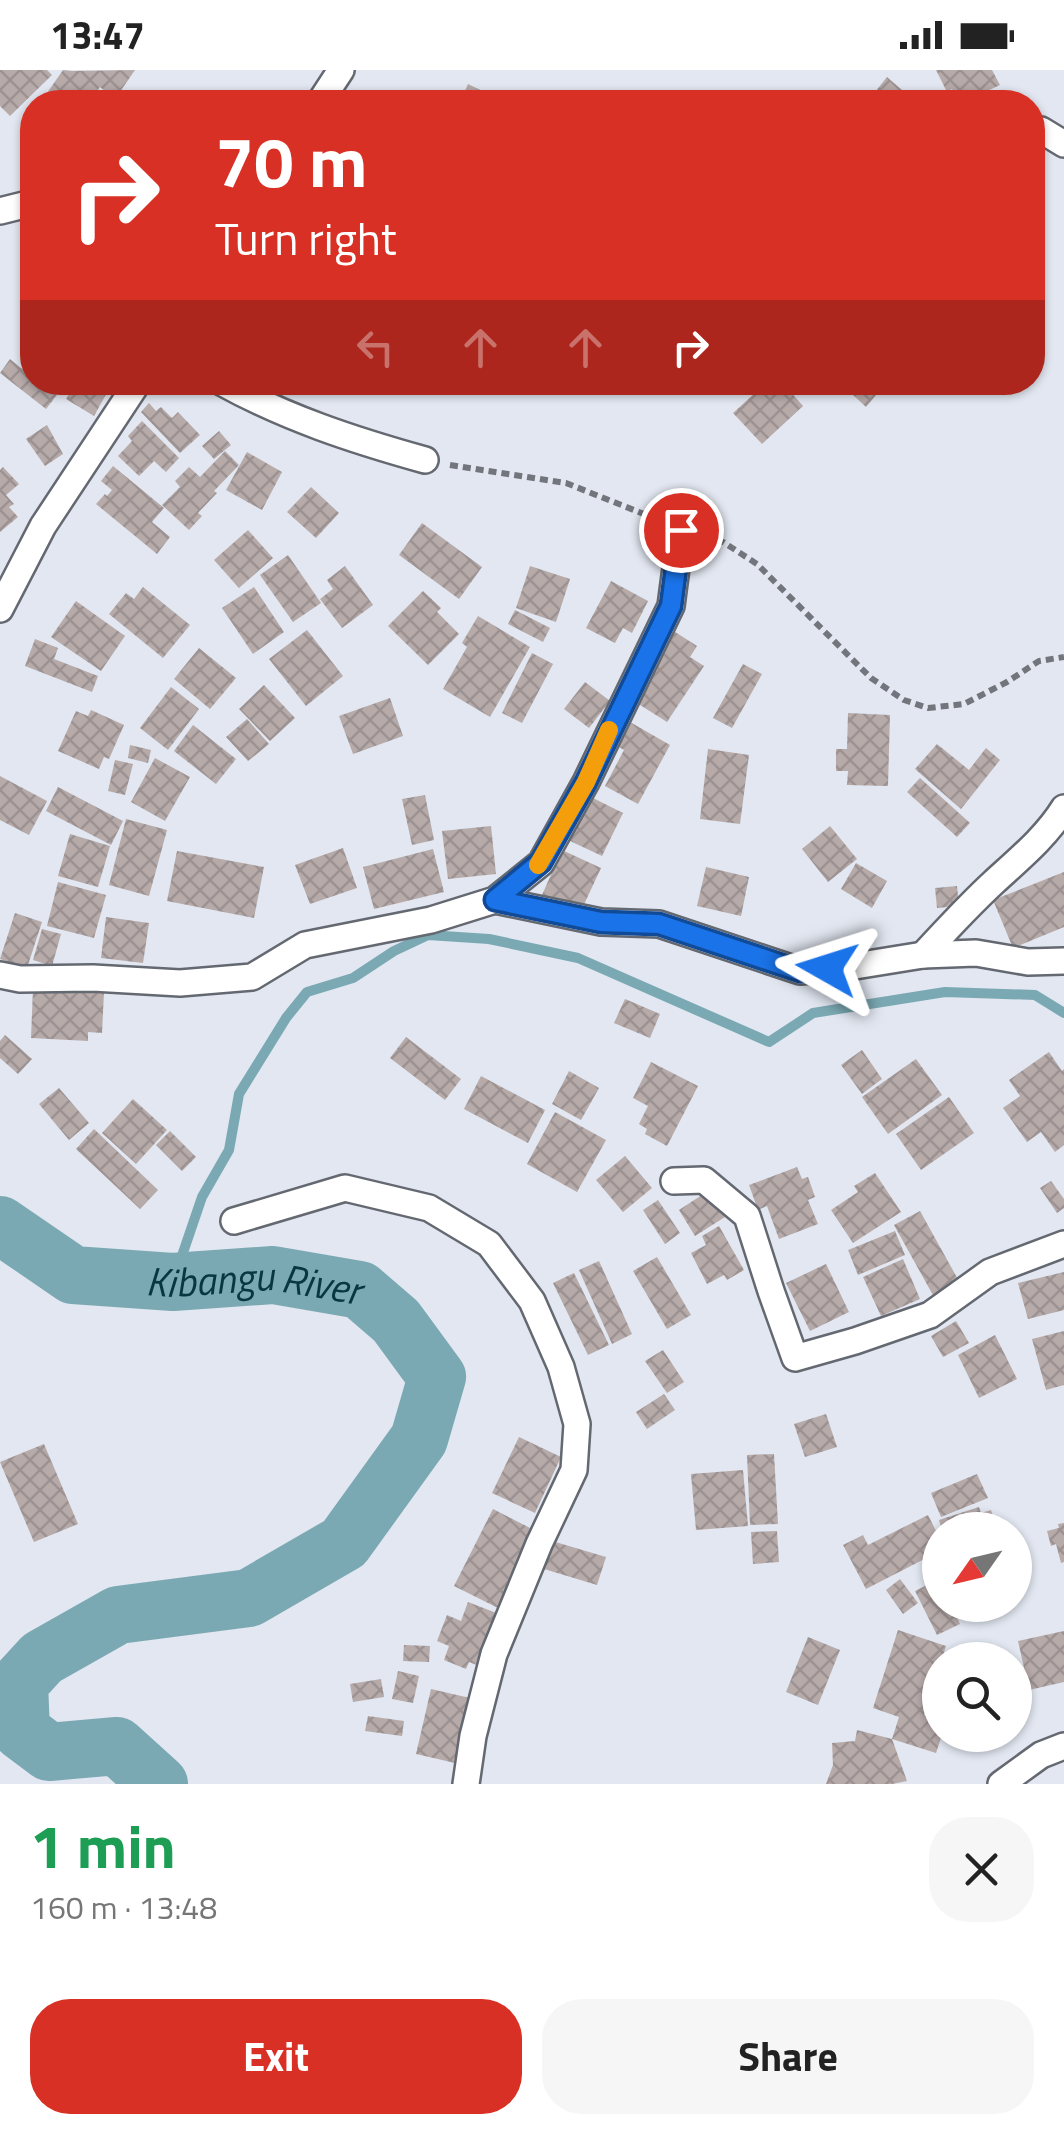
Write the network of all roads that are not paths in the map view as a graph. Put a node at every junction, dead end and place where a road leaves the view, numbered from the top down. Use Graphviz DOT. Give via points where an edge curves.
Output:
graph roads {
  1 [pos="129,395"];
  2 [pos="244,395"];
  3 [pos="424,460"];
  4 [pos="681,530"];
  5 [pos="0,609"];
  6 [pos="1064,808"];
  7 [pos="495,900"];
  8 [pos="923,954"];
  9 [pos="1064,961"];
  10 [pos="0,975"];
  11 [pos="674,1182"];
  12 [pos="234,1220"];
  13 [pos="1064,1244"];
  14 [pos="1064,1746"];
  15 [pos="466,1784"];
  16 [pos="1001,1784"];
  1 -- 5 [label="street" via="43,526"];
  2 -- 3 [label="street" via="343,437"];
  4 -- 7 [label="street" via="671,606 586,782 541,862"];
  6 -- 8 [label="street"];
  7 -- 8 [label="street" via="601,922 659,924 800,971"];
  7 -- 10 [label="street" via="431,920 305,944 252,977 180,983"];
  8 -- 9 [label="street"];
  11 -- 13 [label="street" via="704,1180 747,1216 795,1358 930,1315 990,1272"];
  12 -- 15 [label="street" via="346,1188 429,1208 489,1244 532,1301 562,1367 578,1424 574,1470 494,1654"];
  14 -- 16 [label="street"];
}
